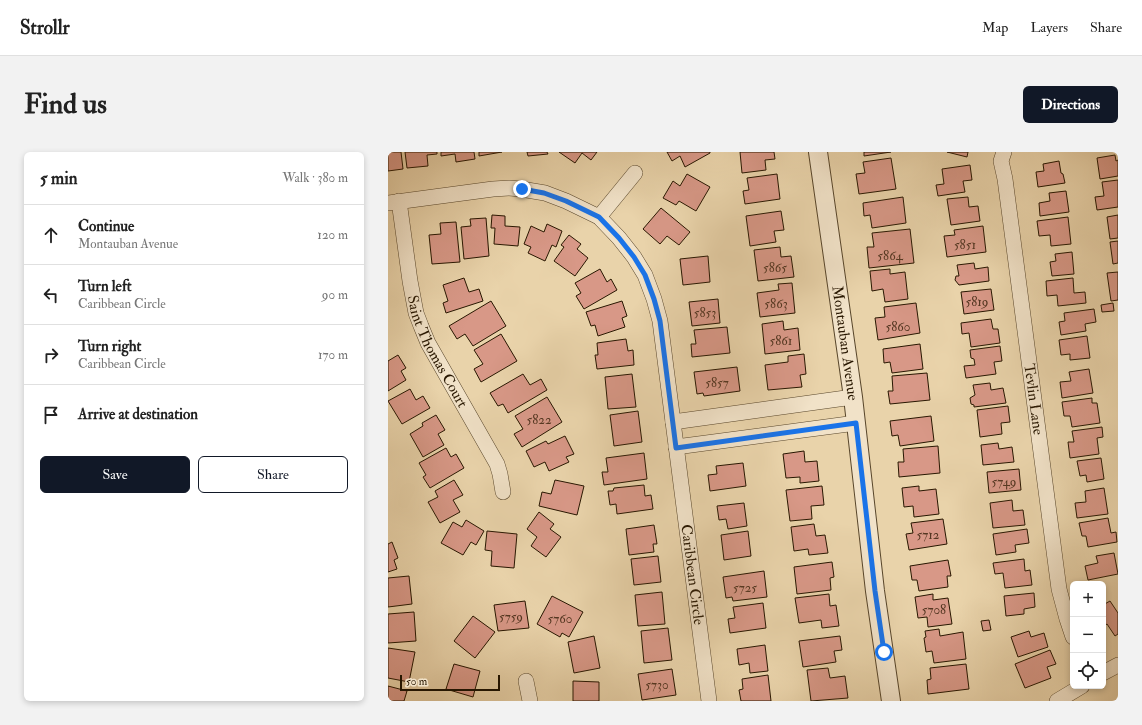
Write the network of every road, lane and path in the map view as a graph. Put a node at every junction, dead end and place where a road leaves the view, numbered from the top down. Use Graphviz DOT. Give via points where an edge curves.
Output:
graph roads {
  1 [pos="818,152"];
  2 [pos="1002,156"];
  3 [pos="635,173"];
  4 [pos="394,202"];
  5 [pos="599,217"];
  6 [pos="853,397"];
  7 [pos="673,422"];
  8 [pos="856,423"];
  9 [pos="676,448"];
  10 [pos="503,492"];
  11 [pos="1070,628"];
  12 [pos="1118,665"];
  13 [pos="1106,671"];
  14 [pos="526,681"];
  15 [pos="1077,689"];
  16 [pos="530,701"];
  17 [pos="709,701"];
  18 [pos="892,701"];
  19 [pos="1057,701"];
  1 -- 6 [label="street, Montauban Avenue"];
  2 -- 11 [label="street, Tevlin Lane" via="1059,589"];
  3 -- 5 [label="street"];
  4 -- 5 [label="street, Caribbean Circle" via="492,189 522,189 566,201"];
  4 -- 10 [label="street, Saint Thomas Court" via="416,313 428,343 497,464"];
  5 -- 7 [label="street, Caribbean Circle" via="634,257 645,275 654,299 660,321"];
  6 -- 7 [label="street"];
  6 -- 8 [label="street, Montauban Avenue"];
  7 -- 9 [label="street, Caribbean Circle"];
  8 -- 9 [label="street"];
  8 -- 18 [label="street, Montauban Avenue" via="875,591"];
  9 -- 17 [label="street, Caribbean Circle"];
  12 -- 13 [label="street"];
  14 -- 16 [label="street"];
  15 -- 19 [label="street"];
}
